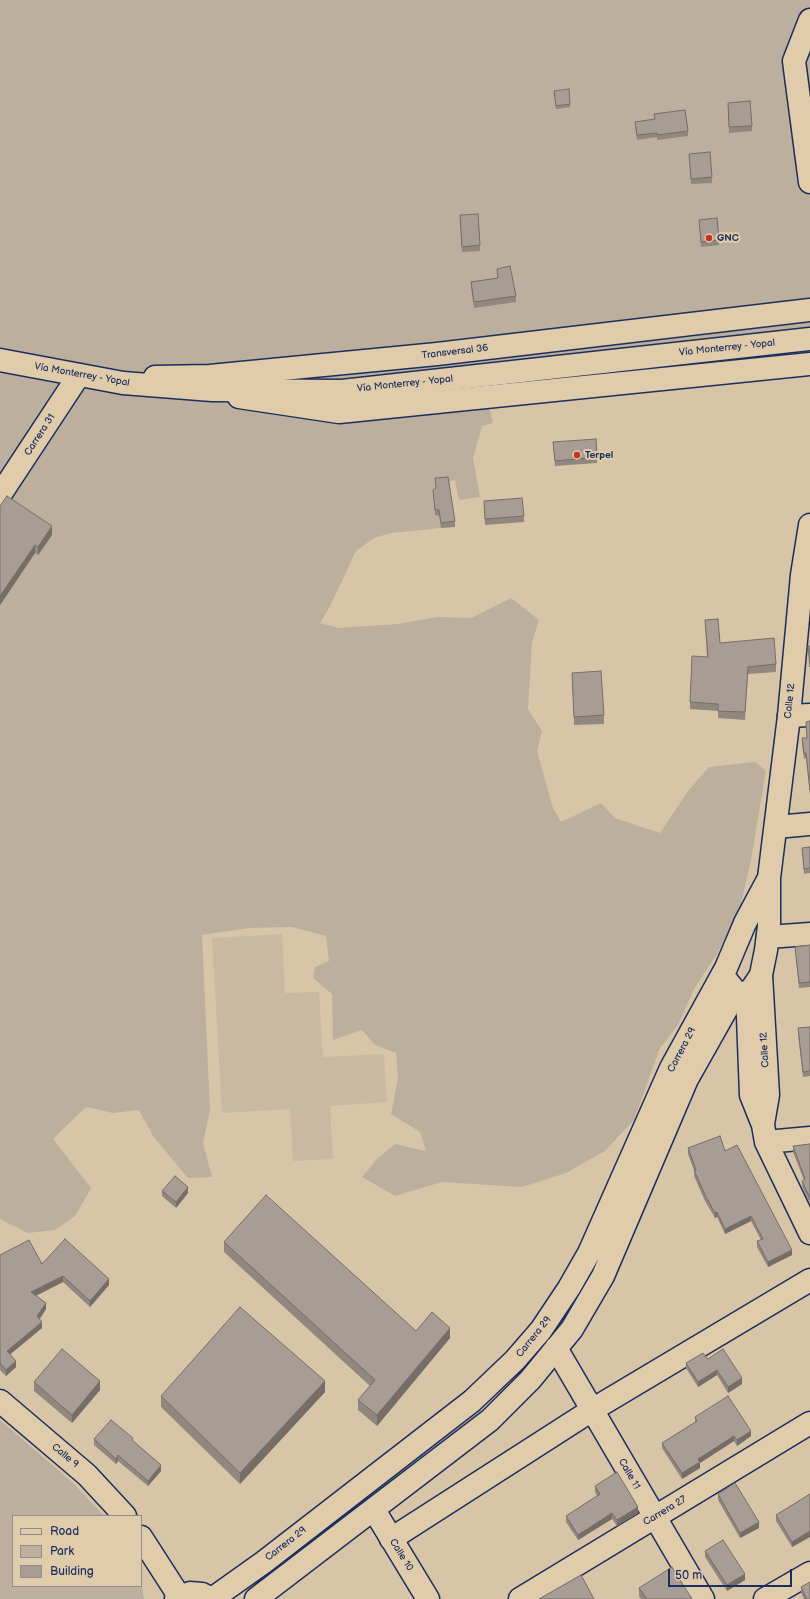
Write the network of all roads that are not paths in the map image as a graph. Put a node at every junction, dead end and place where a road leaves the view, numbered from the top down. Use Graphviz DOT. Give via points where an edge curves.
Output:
graph roads {
  1 [pos="810,20"];
  2 [pos="810,182"];
  3 [pos="810,310"];
  4 [pos="810,339"];
  5 [pos="0,360"];
  6 [pos="810,364"];
  7 [pos="89,377"];
  8 [pos="174,387"];
  9 [pos="0,495"];
  10 [pos="810,524"];
  11 [pos="805,600"];
  12 [pos="810,715"];
  13 [pos="789,716"];
  14 [pos="810,824"];
  15 [pos="776,827"];
  16 [pos="769,878"];
  17 [pos="810,934"];
  18 [pos="768,937"];
  19 [pos="726,968"];
  20 [pos="761,975"];
  21 [pos="741,993"];
  22 [pos="764,1134"];
  23 [pos="810,1138"];
  24 [pos="810,1233"];
  25 [pos="810,1280"];
  26 [pos="556,1348"];
  27 [pos="0,1401"];
  28 [pos="592,1410"];
  29 [pos="810,1424"];
  30 [pos="374,1510"];
  31 [pos="125,1515"];
  32 [pos="654,1518"];
  33 [pos="142,1538"];
  34 [pos="391,1539"];
  35 [pos="810,1573"];
  36 [pos="178,1598"];
  37 [pos="212,1599"];
  38 [pos="256,1599"];
  39 [pos="428,1599"];
  40 [pos="520,1599"];
  41 [pos="703,1599"];
  42 [pos="765,1599"];
  1 -- 2 [label="main road" via="794,61"];
  3 -- 7 [label="main road, Transversal 36" via="341,364 210,376"];
  4 -- 8 [label="main road, Vía Monterrey - Yopal" via="342,391 212,390"];
  5 -- 7 [label="main road, Vía Monterrey - Yopal"];
  6 -- 8 [label="main road" via="338,412"];
  7 -- 8 [label="main road, Vía Monterrey - Yopal"];
  7 -- 9 [label="main road, Carrera 31"];
  10 -- 11 [label="main road, Calle 12" via="802,575"];
  11 -- 13 [label="main road, Calle 12"];
  12 -- 13 [label="main road"];
  13 -- 15 [label="main road, Calle 12"];
  14 -- 15 [label="main road"];
  15 -- 16 [label="main road, Calle 12"];
  16 -- 18 [label="main road, Carrera 29"];
  16 -- 19 [label="main road, Carrera 29" via="745,923"];
  17 -- 18 [label="main road"];
  18 -- 20 [label="main road, Carrera 29"];
  19 -- 21 [label="main road" via="727,979"];
  19 -- 37 [label="main road, Carrera 29" via="672,1068 589,1253 541,1330 515,1360 472,1401 264,1562"];
  20 -- 21 [label="main road, Carrera 29" via="755,986"];
  20 -- 22 [label="main road, Calle 12" via="768,1095"];
  21 -- 22 [label="main road, Calle 12" via="748,1017 751,1095"];
  21 -- 26 [label="main road, Carrera 29" via="687,1079 603,1276 572,1329"];
  22 -- 23 [label="main road"];
  22 -- 24 [label="main road, Calle 12"];
  25 -- 28 [label="main road"];
  26 -- 28 [label="main road, Calle 11"];
  26 -- 30 [label="main road, Carrera 29" via="530,1380 490,1420"];
  27 -- 31 [label="main road, Calle 9" via="87,1475"];
  28 -- 32 [label="main road, Calle 11"];
  28 -- 34 [label="main road"];
  29 -- 32 [label="main road, Carrera 27"];
  30 -- 34 [label="main road, Calle 10"];
  30 -- 38 [label="main road, Carrera 29"];
  32 -- 40 [label="main road, Carrera 27"];
  32 -- 41 [label="main road, Calle 11"];
  33 -- 36 [label="main road"];
  34 -- 39 [label="main road, Calle 10"];
  35 -- 42 [label="main road"];
  36 -- 37 [label="main road" via="190,1593 202,1594"];
}
